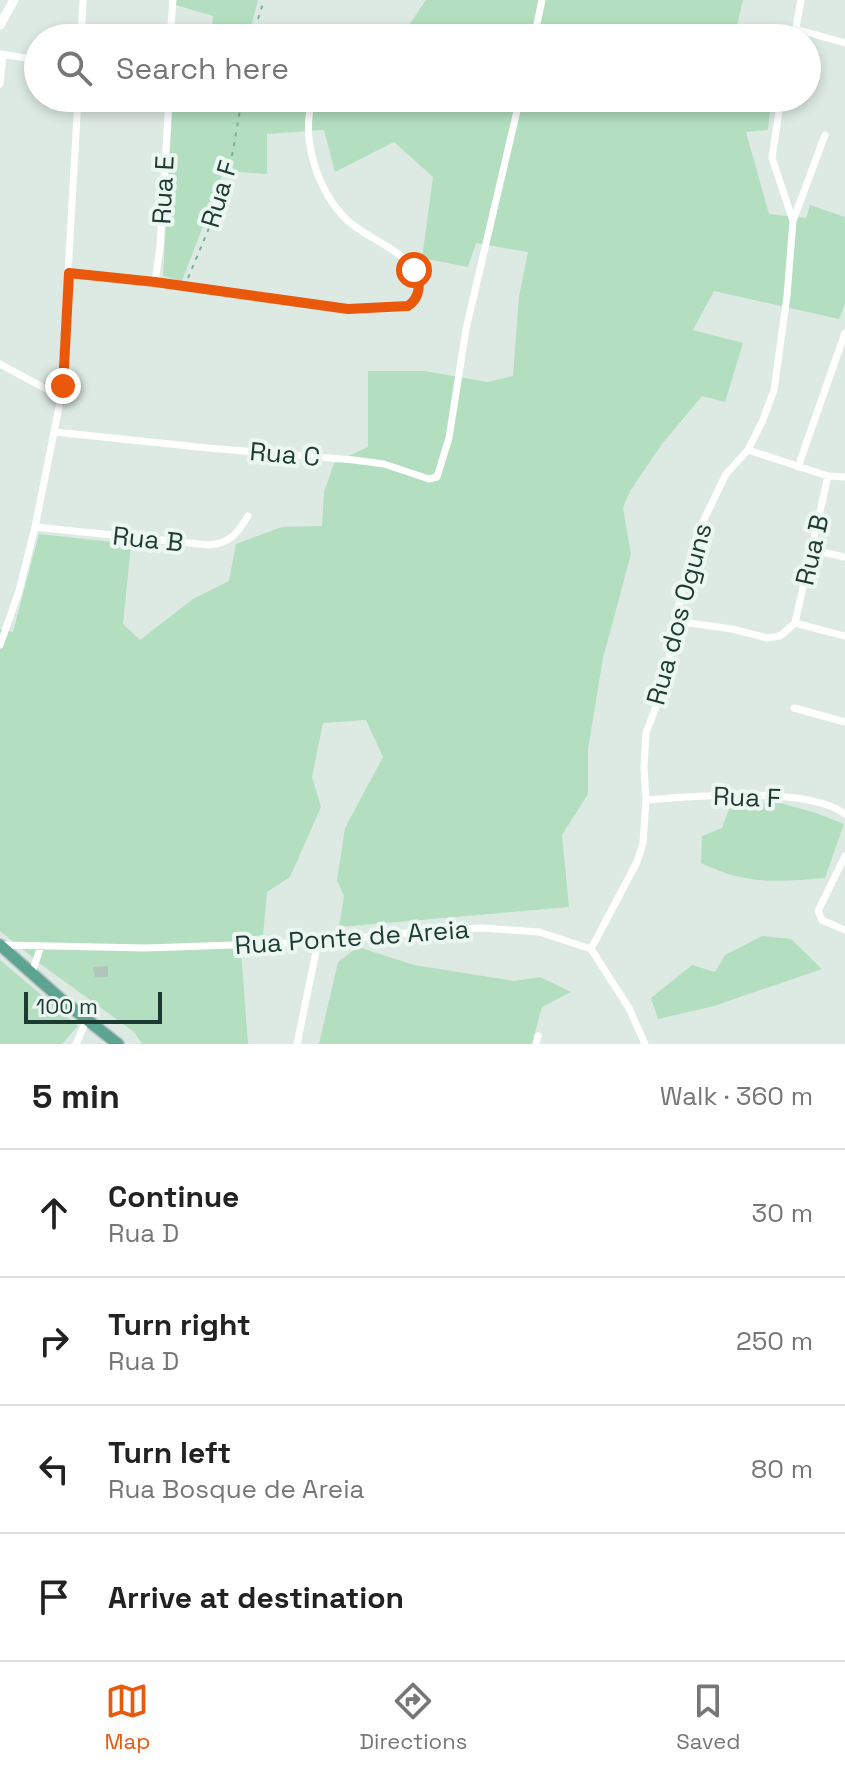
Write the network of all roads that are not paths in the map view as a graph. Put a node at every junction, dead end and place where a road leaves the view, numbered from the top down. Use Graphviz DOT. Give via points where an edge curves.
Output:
graph roads {
  1 [pos="14,0"];
  2 [pos="83,0"];
  3 [pos="173,0"];
  4 [pos="542,0"];
  5 [pos="801,0"];
  6 [pos="82,24"];
  7 [pos="171,24"];
  8 [pos="537,24"];
  9 [pos="796,24"];
  10 [pos="0,25"];
  11 [pos="821,36"];
  12 [pos="845,43"];
  13 [pos="1,54"];
  14 [pos="24,58"];
  15 [pos="0,84"];
  16 [pos="77,112"];
  17 [pos="168,112"];
  18 [pos="309,112"];
  19 [pos="517,112"];
  20 [pos="779,112"];
  21 [pos="825,135"];
  22 [pos="793,221"];
  23 [pos="69,273"];
  24 [pos="155,282"];
  25 [pos="845,333"];
  26 [pos="0,364"];
  27 [pos="61,397"];
  28 [pos="55,432"];
  29 [pos="748,450"];
  30 [pos="798,467"];
  31 [pos="828,476"];
  32 [pos="845,477"];
  33 [pos="248,516"];
  34 [pos="35,527"];
  35 [pos="812,550"];
  36 [pos="845,557"];
  37 [pos="676,621"];
  38 [pos="795,623"];
  39 [pos="845,636"];
  40 [pos="0,645"];
  41 [pos="794,708"];
  42 [pos="845,722"];
  43 [pos="646,800"];
  44 [pos="845,814"];
  45 [pos="845,856"];
  46 [pos="845,930"];
  47 [pos="318,942"];
  48 [pos="0,945"];
  49 [pos="41,946"];
  50 [pos="591,949"];
  51 [pos="32,973"];
  52 [pos="87,1019"];
  53 [pos="76,1044"];
  54 [pos="118,1044"];
  55 [pos="297,1044"];
  56 [pos="645,1044"];
  1 -- 10 [label="street"];
  2 -- 6 [label="street"];
  3 -- 7 [label="street"];
  4 -- 8 [label="street"];
  5 -- 9 [label="street"];
  11 -- 12 [label="street"];
  13 -- 14 [label="street"];
  13 -- 15 [label="street"];
  16 -- 23 [label="street"];
  17 -- 24 [label="street, Rua E"];
  18 -- 24 [label="street" via="315,166 328,195 347,220 411,265 419,283 413,303 348,309"];
  19 -- 28 [label="street, Rua C" via="437,477 384,464"];
  20 -- 22 [label="street, Rua dos Oguns" via="772,158"];
  21 -- 22 [label="street"];
  22 -- 29 [label="street, Rua dos Oguns" via="776,381"];
  23 -- 24 [label="street"];
  23 -- 27 [label="street"];
  25 -- 30 [label="street"];
  26 -- 27 [label="street"];
  27 -- 28 [label="street"];
  28 -- 34 [label="street"];
  29 -- 30 [label="street"];
  29 -- 37 [label="street, Rua dos Oguns" via="726,474 707,511"];
  30 -- 31 [label="street"];
  31 -- 32 [label="street"];
  31 -- 35 [label="street, Rua B"];
  33 -- 34 [label="street, Rua B" via="228,542 209,545"];
  34 -- 40 [label="street"];
  35 -- 36 [label="street"];
  35 -- 38 [label="street, Rua B"];
  37 -- 38 [label="street" via="767,638 780,636"];
  37 -- 43 [label="street, Rua dos Oguns" via="664,686 646,733"];
  38 -- 39 [label="street"];
  41 -- 42 [label="street"];
  43 -- 44 [label="street, Rua F" via="719,794 778,797"];
  43 -- 50 [label="street, Rua dos Oguns" via="637,862"];
  45 -- 46 [label="street" via="818,911 822,920"];
  47 -- 49 [label="street, Rua Ponte de Areia"];
  47 -- 50 [label="street, Rua Ponte de Areia" via="494,929 539,932"];
  47 -- 55 [label="street"];
  48 -- 49 [label="street, Rua Ponte de Areia"];
  48 -- 51 [label="main road"];
  49 -- 51 [label="street"];
  50 -- 56 [label="street"];
  51 -- 52 [label="main road"];
  52 -- 53 [label="street"];
  52 -- 54 [label="main road"];
}
